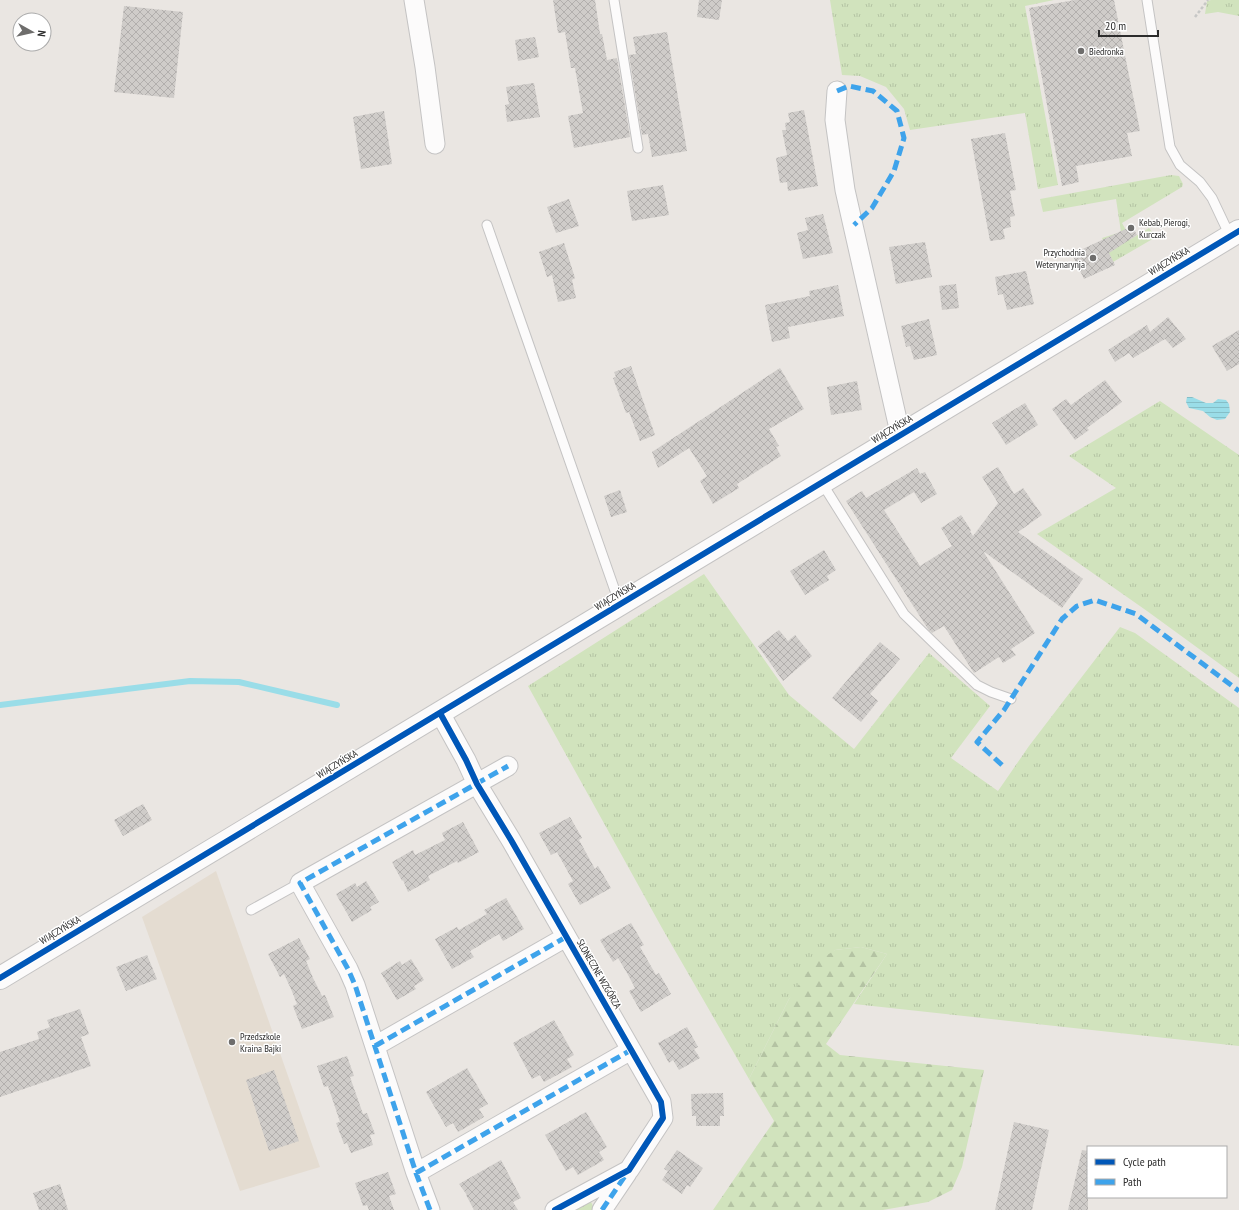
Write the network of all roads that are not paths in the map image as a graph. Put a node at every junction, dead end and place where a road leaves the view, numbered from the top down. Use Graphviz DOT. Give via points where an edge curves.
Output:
graph roads {
  1 [pos="414,0"];
  2 [pos="614,0"];
  3 [pos="1148,0"];
  4 [pos="836,92"];
  5 [pos="434,144"];
  6 [pos="638,148"];
  7 [pos="487,225"];
  8 [pos="1234,234"];
  9 [pos="902,435"];
  10 [pos="822,483"];
  11 [pos="620,605"];
  12 [pos="1011,699"];
  13 [pos="440,713"];
  14 [pos="508,766"];
  15 [pos="477,784"];
  16 [pos="300,883"];
  17 [pos="251,910"];
  18 [pos="566,937"];
  19 [pos="0,978"];
  20 [pos="375,1046"];
  21 [pos="631,1050"];
  22 [pos="629,1170"];
  23 [pos="416,1173"];
  24 [pos="430,1210"];
  25 [pos="555,1210"];
  26 [pos="602,1210"];
  1 -- 5 [label="street"];
  2 -- 6 [label="lane"];
  3 -- 8 [label="lane" via="1170,147 1180,165 1200,182 1212,198"];
  4 -- 9 [label="street" via="835,120 845,190"];
  7 -- 11 [label="lane"];
  8 -- 9 [label="street, WIĄCZYŃSKA"];
  9 -- 10 [label="street, WIĄCZYŃSKA"];
  10 -- 11 [label="street, WIĄCZYŃSKA"];
  10 -- 12 [label="lane" via="904,614 977,685"];
  11 -- 13 [label="street, WIĄCZYŃSKA"];
  13 -- 15 [label="street, SŁONECZNE WZGÓRZA"];
  13 -- 19 [label="street, WIĄCZYŃSKA"];
  14 -- 15 [label="street"];
  15 -- 16 [label="street"];
  15 -- 18 [label="street, SŁONECZNE WZGÓRZA"];
  16 -- 17 [label="lane"];
  16 -- 20 [label="street" via="348,969"];
  18 -- 20 [label="street, SŁONECZNE WZGÓRZA"];
  18 -- 21 [label="street, SŁONECZNE WZGÓRZA"];
  20 -- 23 [label="street"];
  21 -- 22 [label="street, SŁONECZNE WZGÓRZA" via="661,1102 663,1118"];
  21 -- 23 [label="street"];
  22 -- 25 [label="street, SŁONECZNE WZGÓRZA"];
  22 -- 26 [label="street, SŁONECZNE WZGÓRZA"];
  23 -- 24 [label="street"];
}
